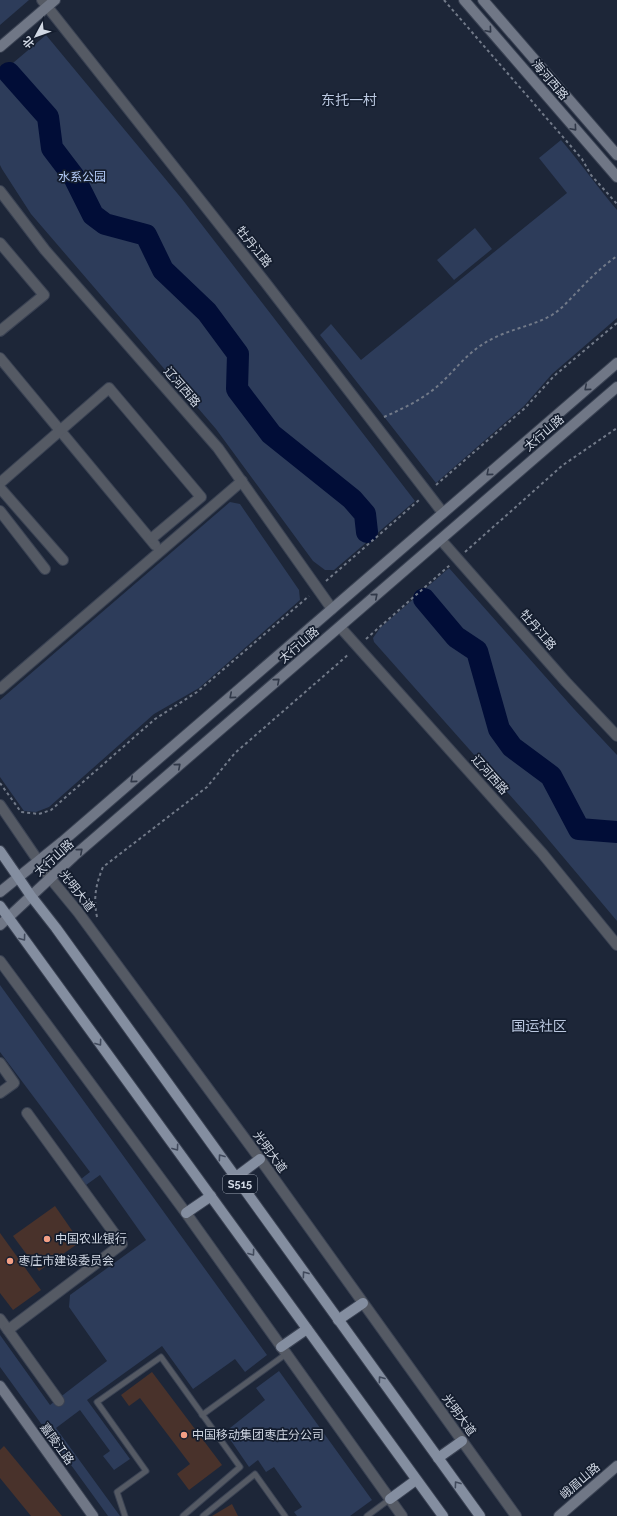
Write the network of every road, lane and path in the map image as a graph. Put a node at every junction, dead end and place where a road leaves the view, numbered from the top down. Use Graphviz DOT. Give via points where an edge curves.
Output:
graph roads {
  1 [pos="54,0"];
  2 [pos="444,0"];
  3 [pos="464,0"];
  4 [pos="483,0"];
  5 [pos="44,4"];
  6 [pos="0,47"];
  7 [pos="617,155"];
  8 [pos="617,177"];
  9 [pos="0,191"];
  10 [pos="617,204"];
  11 [pos="0,243"];
  12 [pos="617,256"];
  13 [pos="617,323"];
  14 [pos="2,325"];
  15 [pos="0,358"];
  16 [pos="617,363"];
  17 [pos="617,387"];
  18 [pos="384,417"];
  19 [pos="61,431"];
  20 [pos="242,481"];
  21 [pos="0,483"];
  22 [pos="0,488"];
  23 [pos="427,494"];
  24 [pos="0,511"];
  25 [pos="443,514"];
  26 [pos="151,539"];
  27 [pos="441,540"];
  28 [pos="160,551"];
  29 [pos="63,560"];
  30 [pos="45,569"];
  31 [pos="318,588"];
  32 [pos="332,609"];
  33 [pos="340,627"];
  34 [pos="0,689"];
  35 [pos="617,736"];
  36 [pos="0,783"];
  37 [pos="0,805"];
  38 [pos="0,851"];
  39 [pos="39,860"];
  40 [pos="19,877"];
  41 [pos="50,878"];
  42 [pos="96,883"];
  43 [pos="0,892"];
  44 [pos="31,896"];
  45 [pos="94,900"];
  46 [pos="0,906"];
  47 [pos="8,917"];
  48 [pos="0,925"];
  49 [pos="617,945"];
  50 [pos="0,962"];
  51 [pos="0,1063"];
  52 [pos="0,1093"];
  53 [pos="28,1113"];
  54 [pos="260,1159"];
  55 [pos="236,1177"];
  56 [pos="210,1196"];
  57 [pos="186,1213"];
  58 [pos="363,1303"];
  59 [pos="0,1319"];
  60 [pos="338,1320"];
  61 [pos="307,1329"];
  62 [pos="8,1330"];
  63 [pos="284,1351"];
  64 [pos="0,1386"];
  65 [pos="59,1401"];
  66 [pos="202,1415"];
  67 [pos="462,1441"];
  68 [pos="438,1458"];
  69 [pos="617,1466"];
  70 [pos="416,1480"];
  71 [pos="390,1499"];
  72 [pos="93,1516"];
  73 [pos="124,1516"];
  74 [pos="183,1516"];
  75 [pos="203,1516"];
  76 [pos="285,1516"];
  77 [pos="368,1516"];
  78 [pos="402,1516"];
  79 [pos="443,1516"];
  80 [pos="480,1516"];
  81 [pos="516,1516"];
  82 [pos="559,1516"];
  1 -- 5 [label="main road"];
  2 -- 10 [label="path" via="582,159 591,175"];
  3 -- 8 [label="main road, 海河西路, one-way"];
  4 -- 7 [label="main road, 海河西路"];
  5 -- 6 [label="main road"];
  5 -- 23 [label="street, 牡丹江路" via="265,282"];
  9 -- 20 [label="street, 辽河西路" via="45,250 204,432"];
  11 -- 14 [label="street" via="44,295"];
  12 -- 18 [label="path" via="600,268 554,314 495,336 467,357 423,398"];
  13 -- 23 [label="path" via="554,376 525,408"];
  15 -- 19 [label="street"];
  16 -- 25 [label="main road, 太行山路, one-way"];
  17 -- 27 [label="main road, 太行山路"];
  19 -- 21 [label="street"];
  19 -- 26 [label="street"];
  19 -- 26 [label="street" via="110,388 201,497"];
  20 -- 28 [label="street"];
  20 -- 31 [label="street, 辽河西路"];
  22 -- 29 [label="street"];
  23 -- 25 [label="street, 牡丹江路"];
  23 -- 31 [label="path"];
  24 -- 30 [label="street"];
  25 -- 32 [label="main road, 太行山路"];
  26 -- 28 [label="street"];
  33 -- 27 [label="main road, 太行山路, one-way"];
  27 -- 35 [label="street, 牡丹江路"];
  28 -- 34 [label="street"];
  31 -- 32 [label="street, 辽河西路"];
  31 -- 36 [label="path" via="197,692 155,719 50,810 39,814 21,812"];
  32 -- 39 [label="main road, 太行山路, one-way"];
  41 -- 33 [label="main road, 太行山路, one-way"];
  33 -- 49 [label="street, 辽河西路" via="542,853"];
  37 -- 39 [label="street, 光明大道 / S515"];
  38 -- 40 [label="main road, S515"];
  39 -- 40 [label="main road, 太行山路"];
  39 -- 41 [label="street, 光明大道 / S515"];
  40 -- 43 [label="main road, 太行山路"];
  40 -- 44 [label="main road, S515"];
  41 -- 44 [label="main road, 太行山路"];
  41 -- 54 [label="street, 光明大道 / S515" via="78,912"];
  42 -- 45 [label="path"];
  44 -- 47 [label="main road, 太行山路"];
  55 -- 44 [label="main road, S515, one-way"];
  46 -- 47 [label="main road, S515"];
  47 -- 48 [label="main road, 太行山路"];
  47 -- 56 [label="main road, S515, one-way"];
  50 -- 57 [label="street"];
  51 -- 52 [label="street" via="14,1083"];
  53 -- 62 [label="street" via="122,1244"];
  54 -- 55 [label="main road"];
  54 -- 58 [label="street, 光明大道 / S515"];
  60 -- 55 [label="main road, S515, one-way"];
  56 -- 57 [label="main road"];
  56 -- 61 [label="main road, S515, one-way"];
  57 -- 63 [label="street"];
  58 -- 60 [label="main road"];
  58 -- 67 [label="street, 光明大道 / S515"];
  59 -- 62 [label="street"];
  68 -- 60 [label="main road, S515, one-way"];
  61 -- 63 [label="main road"];
  61 -- 70 [label="main road, S515"];
  62 -- 65 [label="street"];
  63 -- 66 [label="lane"];
  63 -- 71 [label="street"];
  64 -- 72 [label="main road, 嘉陵江路"];
  66 -- 73 [label="lane" via="161,1356 97,1402 146,1471 116,1492"];
  66 -- 74 [label="lane" via="240,1468"];
  67 -- 68 [label="main road"];
  67 -- 81 [label="street, 光明大道 / S515"];
  80 -- 68 [label="main road, S515, one-way"];
  69 -- 82 [label="main road, 峨眉山路"];
  70 -- 71 [label="main road"];
  70 -- 79 [label="main road, S515"];
  71 -- 77 [label="lane"];
  71 -- 78 [label="street"];
  75 -- 76 [label="lane" via="255,1474"];
}
